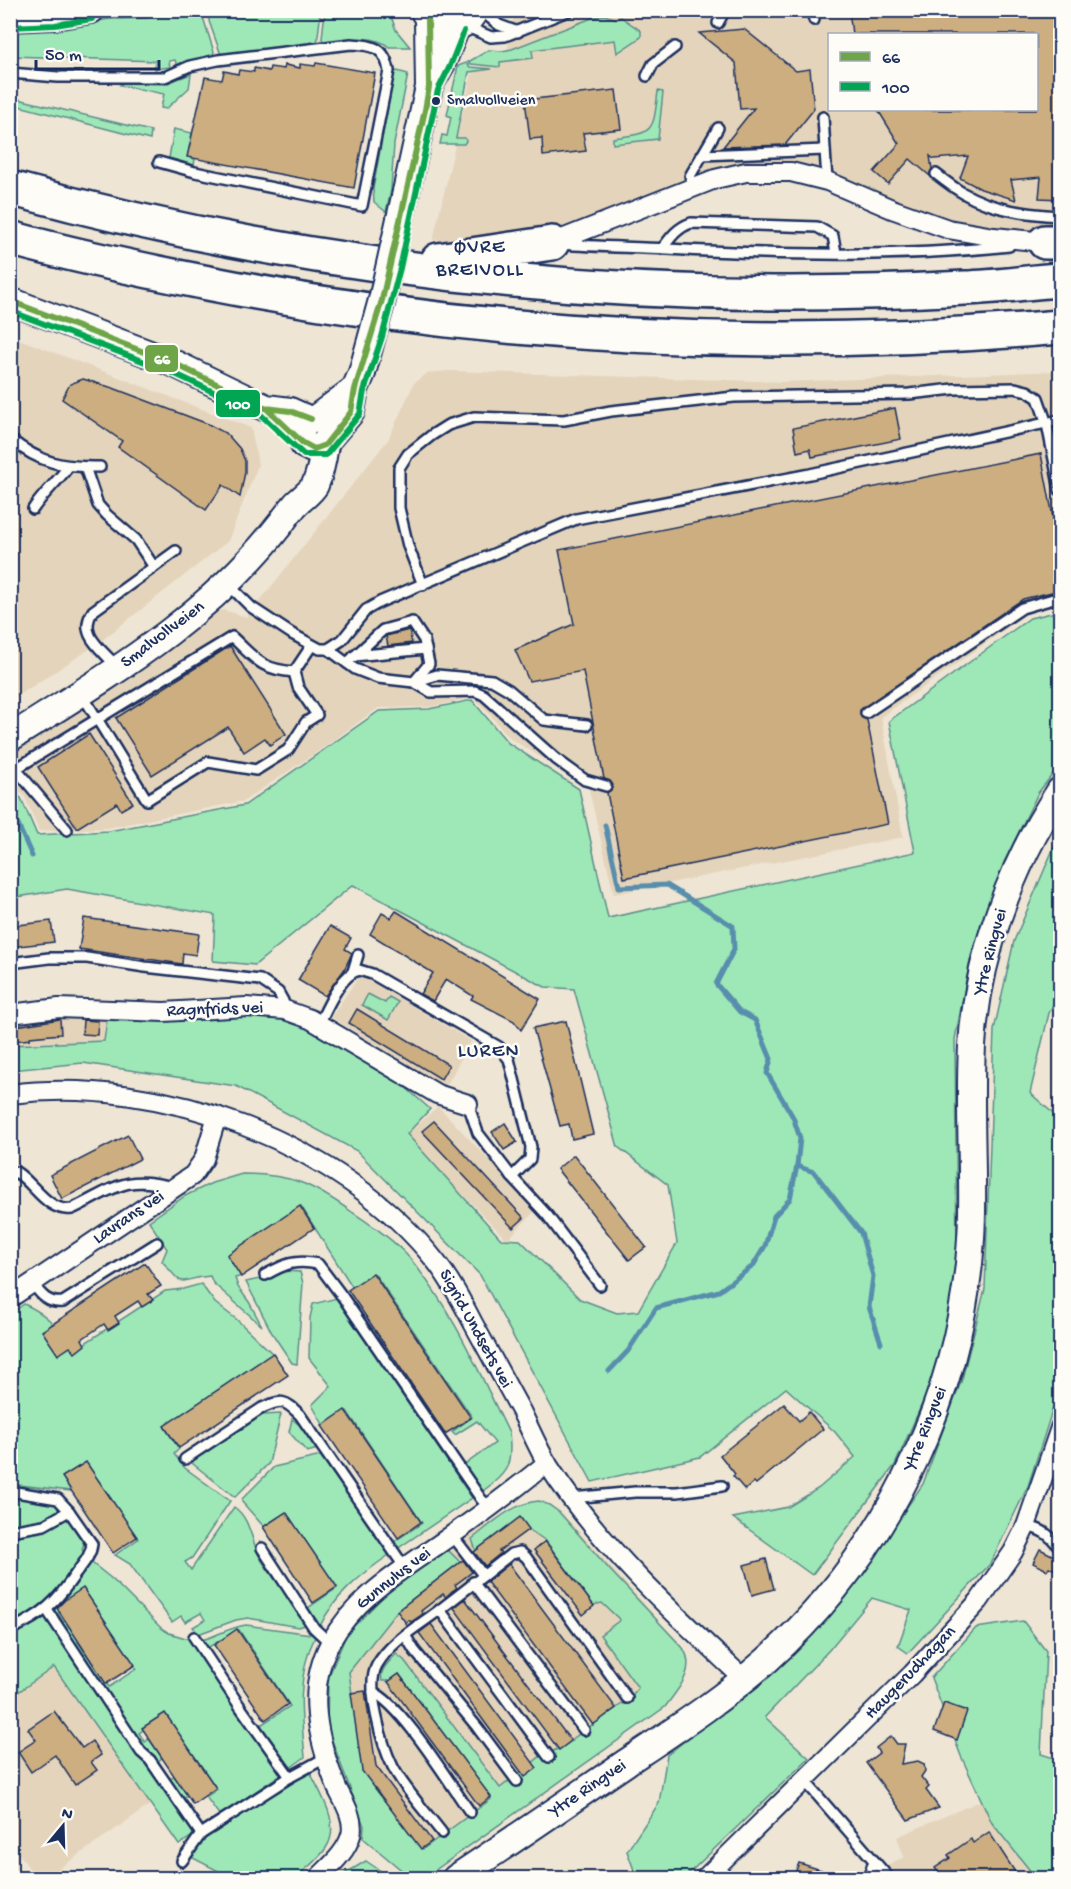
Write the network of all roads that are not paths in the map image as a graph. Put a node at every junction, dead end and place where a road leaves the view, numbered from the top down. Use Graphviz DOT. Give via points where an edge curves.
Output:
graph roads {
  1 [pos="91,10"];
  2 [pos="570,10"];
  3 [pos="725,10"];
  4 [pos="426,15"];
  5 [pos="10,18"];
  6 [pos="468,18"];
  7 [pos="718,23"];
  8 [pos="518,32"];
  9 [pos="675,47"];
  10 [pos="10,73"];
  11 [pos="648,76"];
  12 [pos="429,87"];
  13 [pos="822,117"];
  14 [pos="718,128"];
  15 [pos="825,150"];
  16 [pos="702,155"];
  17 [pos="159,162"];
  18 [pos="936,174"];
  19 [pos="827,181"];
  20 [pos="694,187"];
  21 [pos="10,188"];
  22 [pos="1055,233"];
  23 [pos="10,238"];
  24 [pos="552,243"];
  25 [pos="662,249"];
  26 [pos="836,253"];
  27 [pos="392,267"];
  28 [pos="1060,280"];
  29 [pos="13,308"];
  30 [pos="1060,327"];
  31 [pos="1060,420"];
  32 [pos="1047,424"];
  33 [pos="314,434"];
  34 [pos="10,440"];
  35 [pos="68,466"];
  36 [pos="85,467"];
  37 [pos="100,467"];
  38 [pos="1060,490"];
  39 [pos="33,509"];
  40 [pos="176,551"];
  41 [pos="154,567"];
  42 [pos="228,584"];
  43 [pos="425,584"];
  44 [pos="1060,597"];
  45 [pos="312,645"];
  46 [pos="328,649"];
  47 [pos="426,649"];
  48 [pos="351,660"];
  49 [pos="118,669"];
  50 [pos="294,672"];
  51 [pos="414,682"];
  52 [pos="82,694"];
  53 [pos="866,713"];
  54 [pos="99,719"];
  55 [pos="587,725"];
  56 [pos="10,738"];
  57 [pos="14,765"];
  58 [pos="606,786"];
  59 [pos="1060,790"];
  60 [pos="67,831"];
  61 [pos="358,955"];
  62 [pos="10,963"];
  63 [pos="353,971"];
  64 [pos="285,1010"];
  65 [pos="10,1014"];
  66 [pos="319,1024"];
  67 [pos="10,1094"];
  68 [pos="468,1104"];
  69 [pos="217,1116"];
  70 [pos="10,1175"];
  71 [pos="512,1177"];
  72 [pos="174,1188"];
  73 [pos="157,1243"];
  74 [pos="265,1275"];
  75 [pos="600,1285"];
  76 [pos="19,1289"];
  77 [pos="1060,1428"];
  78 [pos="185,1459"];
  79 [pos="547,1463"];
  80 [pos="1055,1463"];
  81 [pos="722,1486"];
  82 [pos="10,1491"];
  83 [pos="572,1498"];
  84 [pos="490,1508"];
  85 [pos="69,1511"];
  86 [pos="1026,1526"];
  87 [pos="10,1530"];
  88 [pos="452,1535"];
  89 [pos="262,1548"];
  90 [pos="1060,1548"];
  91 [pos="405,1568"];
  92 [pos="483,1575"];
  93 [pos="473,1582"];
  94 [pos="47,1610"];
  95 [pos="440,1610"];
  96 [pos="10,1630"];
  97 [pos="405,1635"];
  98 [pos="194,1637"];
  99 [pos="330,1643"];
  100 [pos="744,1679"];
  101 [pos="373,1692"];
  102 [pos="627,1698"];
  103 [pos="584,1730"];
  104 [pos="549,1756"];
  105 [pos="325,1758"];
  106 [pos="290,1777"];
  107 [pos="517,1781"];
  108 [pos="805,1781"];
  109 [pos="470,1812"];
  110 [pos="442,1833"];
  111 [pos="201,1834"];
  112 [pos="182,1861"];
  113 [pos="874,1862"];
  114 [pos="318,1878"];
  115 [pos="456,1878"];
  116 [pos="705,1878"];
  117 [pos="868,1878"];
  118 [pos="889,1878"];
  1 -- 5 [label="main road"];
  2 -- 8 [label="lane"];
  3 -- 7 [label="lane"];
  4 -- 6 [label="main road" via="444,28"];
  4 -- 12 [label="main road"];
  6 -- 8 [label="lane"];
  6 -- 8 [label="lane" via="491,37"];
  6 -- 12 [label="main road"];
  9 -- 11 [label="lane" via="653,64"];
  10 -- 17 [label="lane" via="165,77 218,60 351,44 376,48 388,61 362,206"];
  12 -- 33 [label="main road, bridge" via="388,277 351,412"];
  13 -- 15 [label="lane"];
  14 -- 16 [label="lane"];
  15 -- 16 [label="lane"];
  15 -- 19 [label="lane"];
  16 -- 20 [label="lane" via="690,176"];
  18 -- 22 [label="lane" via="964,194 1028,214"];
  19 -- 20 [label="street" via="791,172 746,172"];
  19 -- 22 [label="street" via="948,229 994,237"];
  20 -- 24 [label="street"];
  21 -- 27 [label="highway" via="183,230"];
  22 -- 26 [label="lane" via="944,252"];
  23 -- 30 [label="highway" via="241,290 404,315 542,330 720,340 837,340"];
  24 -- 25 [label="lane"];
  24 -- 27 [label="highway"];
  25 -- 26 [label="lane"];
  25 -- 26 [label="lane" via="681,226 691,224 817,227 833,236"];
  27 -- 28 [label="highway" via="554,285 723,293 923,290"];
  29 -- 33 [label="main road" via="173,363 266,408 288,430"];
  31 -- 32 [label="lane"];
  32 -- 38 [label="lane"];
  32 -- 43 [label="lane" via="576,519"];
  32 -- 43 [label="lane" via="1038,398 1015,388 734,397 564,420 474,417 432,435 408,454 399,468 399,508 408,546"];
  33 -- 42 [label="main road, Smalvollveien" via="295,506"];
  34 -- 35 [label="lane" via="45,460"];
  35 -- 36 [label="lane"];
  35 -- 39 [label="lane"];
  36 -- 37 [label="lane"];
  36 -- 41 [label="lane" via="98,505 136,540"];
  40 -- 41 [label="lane"];
  41 -- 49 [label="lane" via="93,611 89,618 89,636"];
  42 -- 45 [label="lane" via="251,607"];
  42 -- 49 [label="main road, Smalvollveien" via="168,635"];
  43 -- 46 [label="lane" via="366,610 346,635"];
  44 -- 53 [label="lane" via="1022,608"];
  45 -- 46 [label="lane"];
  45 -- 50 [label="lane"];
  46 -- 48 [label="lane"];
  47 -- 48 [label="lane"];
  47 -- 48 [label="lane" via="412,622 383,630"];
  47 -- 51 [label="lane" via="429,664"];
  48 -- 51 [label="lane" via="378,678"];
  49 -- 52 [label="main road, Smalvollveien"];
  50 -- 54 [label="lane" via="264,666 232,637"];
  50 -- 54 [label="lane" via="298,687 317,715 306,722 288,750 256,770 208,762 147,800"];
  51 -- 55 [label="lane" via="437,675 492,680 544,720"];
  51 -- 58 [label="lane" via="431,692 484,695 556,759 585,780"];
  52 -- 54 [label="lane"];
  52 -- 56 [label="main road, Smalvollveien"];
  54 -- 57 [label="lane"];
  57 -- 60 [label="lane"];
  59 -- 100 [label="main road, Ytre Ringvei" via="1018,869 984,967 972,1043 969,1270 956,1344 942,1392 901,1488 863,1551 790,1638"];
  61 -- 63 [label="lane"];
  62 -- 64 [label="lane" via="87,958 260,980 278,992"];
  63 -- 66 [label="lane"];
  63 -- 71 [label="lane" via="372,974 483,1037 507,1055 531,1147 530,1159"];
  64 -- 65 [label="street, Ragnfrids vei" via="246,1007 164,1012 59,1008"];
  64 -- 66 [label="street, Ragnfrids vei"];
  66 -- 68 [label="street, Ragnfrids vei" via="437,1094"];
  67 -- 69 [label="street, Sigrid Undsets vei" via="109,1093 160,1100"];
  68 -- 71 [label="lane" via="478,1133"];
  69 -- 72 [label="street, Lavrans vei" via="199,1169"];
  69 -- 79 [label="street, Sigrid Undsets vei" via="274,1139 333,1172 417,1240 458,1295"];
  70 -- 72 [label="lane" via="16,1172 51,1204 65,1210 127,1182"];
  71 -- 75 [label="lane" via="547,1215"];
  72 -- 76 [label="street, Lavrans vei"];
  73 -- 76 [label="lane" via="63,1302 54,1304"];
  74 -- 84 [label="lane" via="301,1261 318,1264"];
  77 -- 80 [label="street, Haugerudhagan"];
  78 -- 91 [label="lane" via="262,1408 276,1402 289,1403"];
  79 -- 83 [label="street, Sigrid Undsets vei"];
  79 -- 84 [label="street, Gunnulvs vei"];
  80 -- 86 [label="street, Haugerudhagan"];
  81 -- 83 [label="lane"];
  82 -- 85 [label="lane" via="58,1499"];
  83 -- 100 [label="street, Sigrid Undsets vei" via="636,1572"];
  84 -- 88 [label="street, Gunnulvs vei"];
  85 -- 87 [label="lane" via="44,1525"];
  85 -- 94 [label="lane" via="92,1544 91,1550"];
  86 -- 90 [label="lane" via="1048,1534"];
  86 -- 108 [label="street, Haugerudhagan" via="979,1601"];
  88 -- 91 [label="street, Gunnulvs vei"];
  88 -- 92 [label="lane"];
  89 -- 99 [label="lane" via="314,1628"];
  91 -- 99 [label="street, Gunnulvs vei" via="361,1603"];
  92 -- 93 [label="lane"];
  92 -- 102 [label="lane" via="515,1552 522,1553"];
  93 -- 95 [label="lane"];
  93 -- 103 [label="lane"];
  94 -- 96 [label="lane"];
  94 -- 111 [label="lane"];
  95 -- 97 [label="lane"];
  95 -- 104 [label="lane"];
  97 -- 101 [label="lane" via="376,1667"];
  97 -- 107 [label="lane"];
  98 -- 106 [label="lane"];
  99 -- 105 [label="street, Gunnulvs vei" via="316,1696 318,1732"];
  100 -- 115 [label="main road, Ytre Ringvei"];
  101 -- 109 [label="lane" via="389,1701"];
  101 -- 110 [label="lane" via="393,1767"];
  105 -- 106 [label="lane"];
  105 -- 114 [label="street, Gunnulvs vei" via="350,1816 351,1834 338,1858"];
  106 -- 111 [label="lane"];
  108 -- 113 [label="lane"];
  108 -- 116 [label="street, Haugerudhagan"];
  111 -- 112 [label="lane"];
  113 -- 117 [label="lane"];
  113 -- 118 [label="lane"];
}
